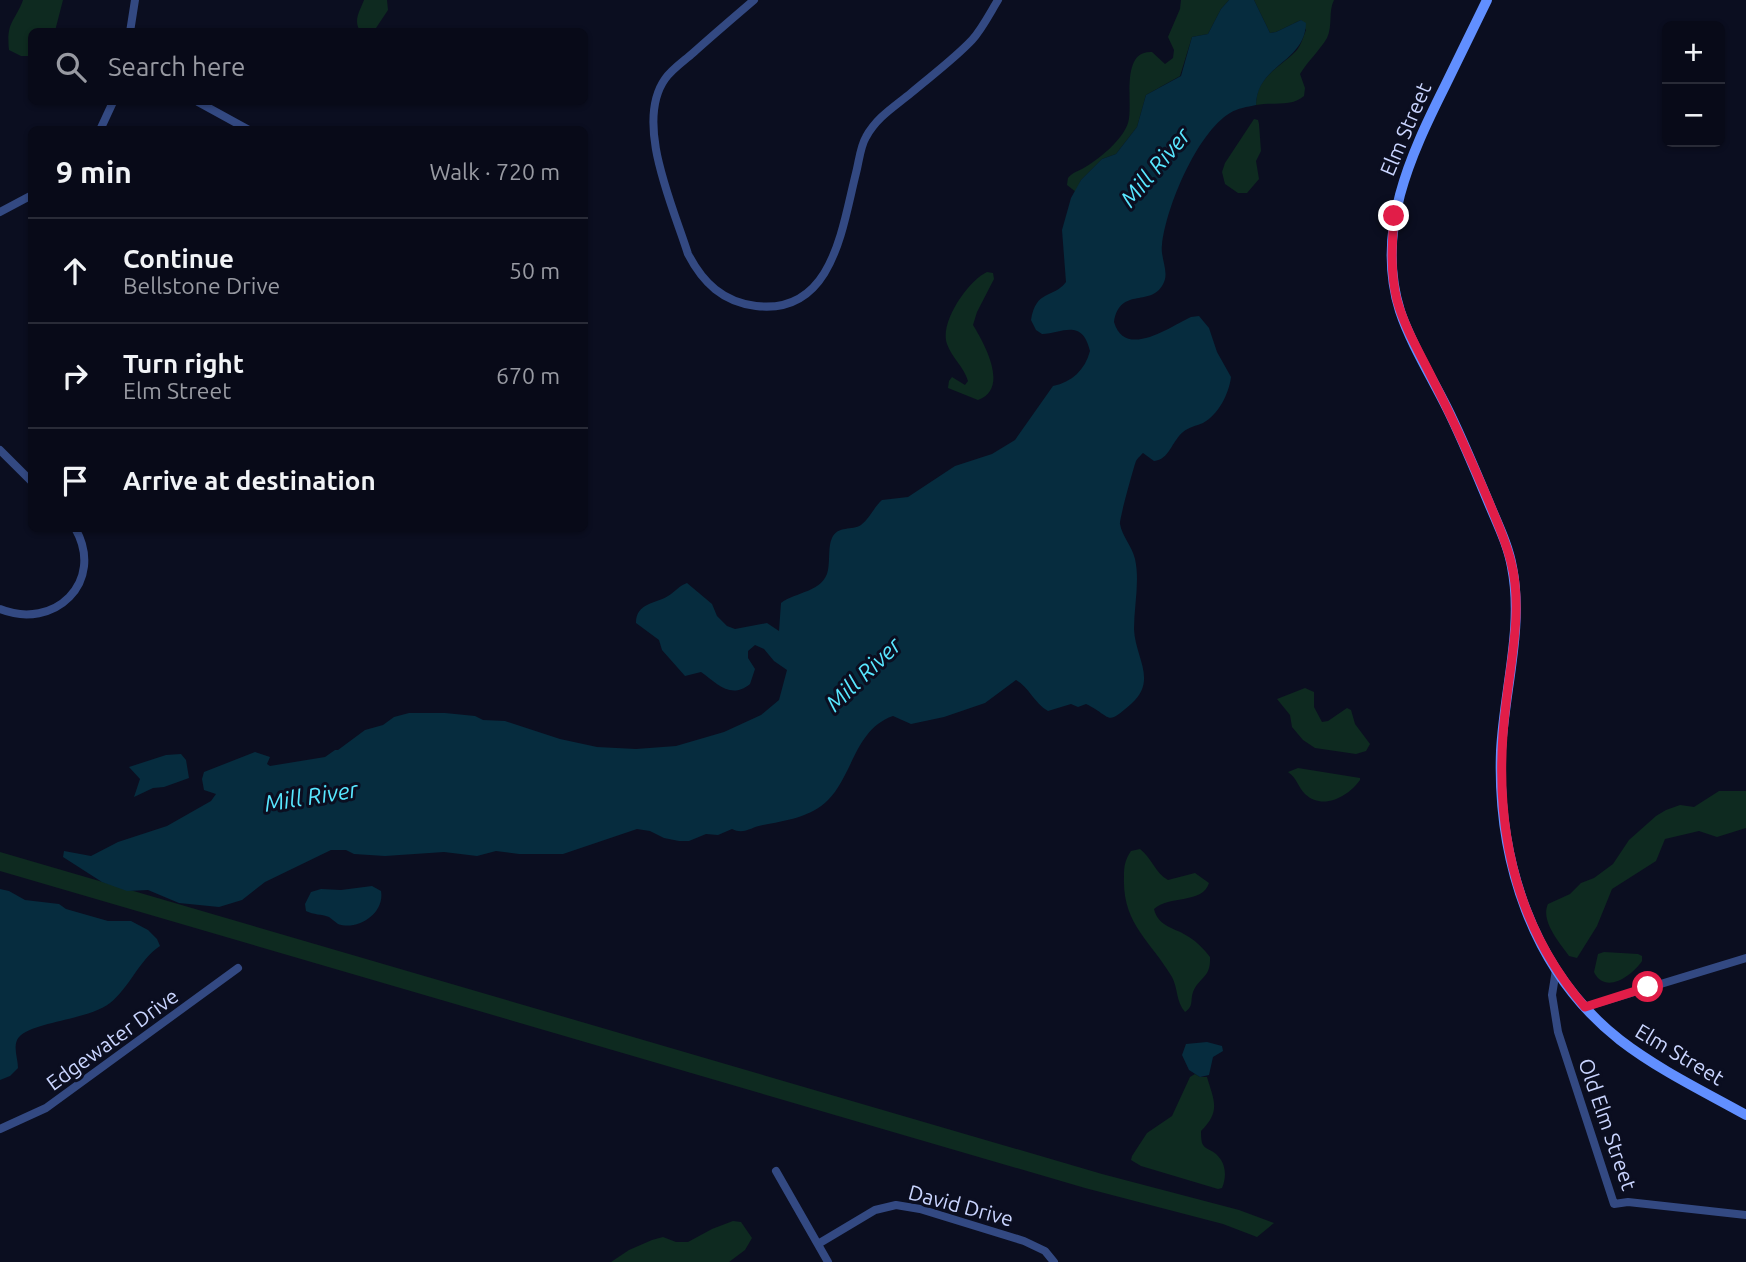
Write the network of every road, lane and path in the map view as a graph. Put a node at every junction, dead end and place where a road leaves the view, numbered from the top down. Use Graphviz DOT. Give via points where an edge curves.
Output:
graph roads {
  1 [pos="135,0"];
  2 [pos="754,0"];
  3 [pos="998,0"];
  4 [pos="1487,0"];
  5 [pos="131,28"];
  6 [pos="112,105"];
  7 [pos="203,105"];
  8 [pos="102,126"];
  9 [pos="242,126"];
  10 [pos="28,197"];
  11 [pos="0,212"];
  12 [pos="0,450"];
  13 [pos="28,478"];
  14 [pos="77,532"];
  15 [pos="0,609"];
  16 [pos="1746,958"];
  17 [pos="238,968"];
  18 [pos="1556,970"];
  19 [pos="1585,1007"];
  20 [pos="1746,1115"];
  21 [pos="0,1129"];
  22 [pos="776,1171"];
  23 [pos="1746,1215"];
  24 [pos="818,1244"];
  25 [pos="828,1262"];
  26 [pos="1054,1262"];
  1 -- 5 [label="street"];
  2 -- 3 [label="street" via="666,77 652,115 669,193 696,269 705,282 729,299 771,308 794,302 825,275 838,247 864,139 881,115 972,39"];
  4 -- 18 [label="main road, Elm Street" via="1405,174 1394,216 1392,266 1401,313 1462,441 1512,566 1514,624 1502,750 1502,803 1520,898"];
  6 -- 8 [label="street"];
  7 -- 9 [label="street"];
  10 -- 11 [label="street"];
  12 -- 13 [label="street"];
  14 -- 15 [label="street" via="83,567 68,598 38,615"];
  16 -- 19 [label="street"];
  17 -- 21 [label="street, Edgewater Drive" via="46,1108"];
  18 -- 19 [label="main road, Elm Street"];
  18 -- 23 [label="street, Old Elm Street" via="1552,995 1558,1032 1615,1205 1628,1202"];
  19 -- 20 [label="main road, Elm Street" via="1646,1059"];
  22 -- 24 [label="street"];
  24 -- 25 [label="street"];
  24 -- 26 [label="street, David Drive" via="875,1210 896,1205 1024,1241 1045,1251"];
}
